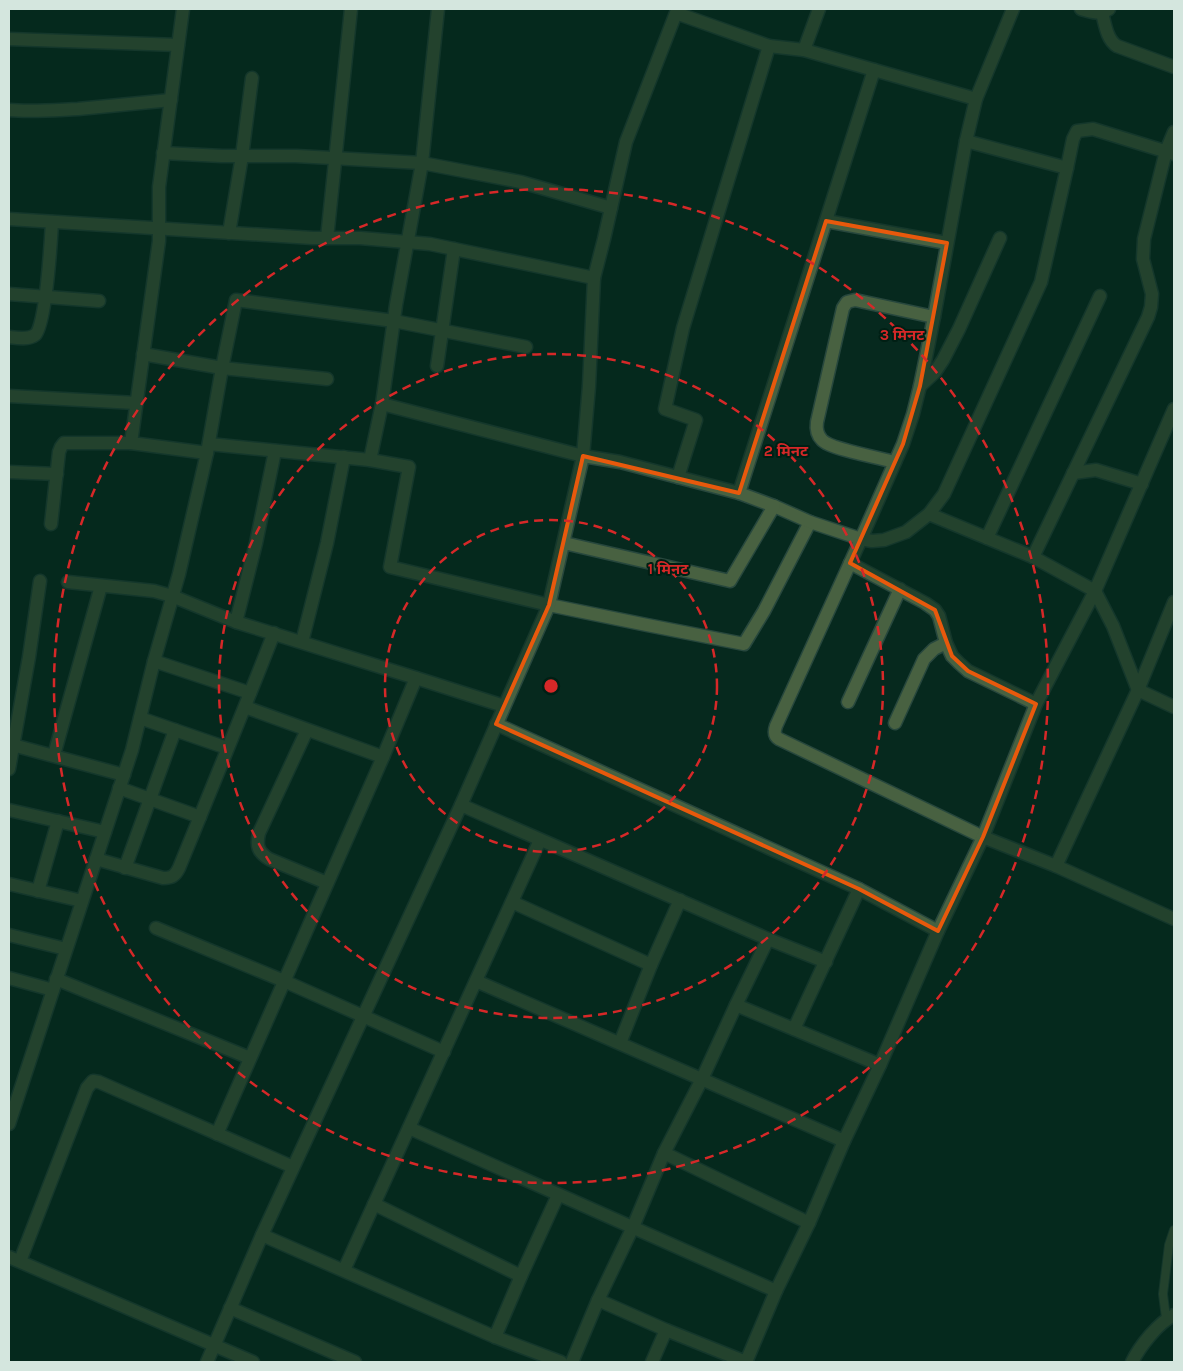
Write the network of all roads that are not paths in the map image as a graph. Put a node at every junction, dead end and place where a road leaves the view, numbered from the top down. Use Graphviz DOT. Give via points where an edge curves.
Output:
graph roads {
  1 [pos="183,9"];
  2 [pos="351,9"];
  3 [pos="438,9"];
  4 [pos="819,9"];
  5 [pos="1013,9"];
  6 [pos="1081,9"];
  7 [pos="676,11"];
  8 [pos="1106,11"];
  9 [pos="9,39"];
  10 [pos="178,45"];
  11 [pos="769,46"];
  12 [pos="804,50"];
  13 [pos="1174,67"];
  14 [pos="874,70"];
  15 [pos="252,78"];
  16 [pos="976,99"];
  17 [pos="171,100"];
  18 [pos="9,110"];
  19 [pos="1174,132"];
  20 [pos="966,141"];
  21 [pos="1170,152"];
  22 [pos="163,153"];
  23 [pos="242,156"];
  24 [pos="335,158"];
  25 [pos="422,163"];
  26 [pos="1067,168"];
  27 [pos="611,208"];
  28 [pos="9,219"];
  29 [pos="826,221"];
  30 [pos="52,222"];
  31 [pos="159,229"];
  32 [pos="229,233"];
  33 [pos="327,238"];
  34 [pos="1000,238"];
  35 [pos="408,242"];
  36 [pos="947,243"];
  37 [pos="454,248"];
  38 [pos="594,278"];
  39 [pos="9,294"];
  40 [pos="1100,296"];
  41 [pos="46,297"];
  42 [pos="99,301"];
  43 [pos="934,316"];
  44 [pos="394,321"];
  45 [pos="441,330"];
  46 [pos="9,337"];
  47 [pos="526,347"];
  48 [pos="143,354"];
  49 [pos="436,366"];
  50 [pos="222,368"];
  51 [pos="327,379"];
  52 [pos="920,386"];
  53 [pos="9,396"];
  54 [pos="136,404"];
  55 [pos="382,404"];
  56 [pos="1174,409"];
  57 [pos="131,443"];
  58 [pos="208,448"];
  59 [pos="275,451"];
  60 [pos="583,456"];
  61 [pos="344,457"];
  62 [pos="370,460"];
  63 [pos="894,462"];
  64 [pos="9,472"];
  65 [pos="1073,473"];
  66 [pos="57,474"];
  67 [pos="678,478"];
  68 [pos="1142,484"];
  69 [pos="739,493"];
  70 [pos="774,506"];
  71 [pos="929,514"];
  72 [pos="810,522"];
  73 [pos="51,524"];
  74 [pos="987,538"];
  75 [pos="861,539"];
  76 [pos="564,543"];
  77 [pos="1033,557"];
  78 [pos="850,563"];
  79 [pos="40,581"];
  80 [pos="68,582"];
  81 [pos="101,586"];
  82 [pos="900,590"];
  83 [pos="1095,591"];
  84 [pos="172,596"];
  85 [pos="1174,602"];
  86 [pos="549,605"];
  87 [pos="236,622"];
  88 [pos="274,633"];
  89 [pos="302,642"];
  90 [pos="946,643"];
  91 [pos="154,661"];
  92 [pos="416,678"];
  93 [pos="1138,690"];
  94 [pos="250,693"];
  95 [pos="848,702"];
  96 [pos="1036,704"];
  97 [pos="504,706"];
  98 [pos="245,707"];
  99 [pos="1174,707"];
  100 [pos="140,718"];
  101 [pos="895,723"];
  102 [pos="496,724"];
  103 [pos="175,730"];
  104 [pos="307,730"];
  105 [pos="11,744"];
  106 [pos="227,748"];
  107 [pos="54,756"];
  108 [pos="382,757"];
  109 [pos="9,769"];
  110 [pos="124,774"];
  111 [pos="119,788"];
  112 [pos="150,799"];
  113 [pos="461,805"];
  114 [pos="9,810"];
  115 [pos="200,817"];
  116 [pos="58,821"];
  117 [pos="105,832"];
  118 [pos="983,837"];
  119 [pos="540,840"];
  120 [pos="96,859"];
  121 [pos="1056,866"];
  122 [pos="125,868"];
  123 [pos="327,883"];
  124 [pos="9,884"];
  125 [pos="859,889"];
  126 [pos="38,891"];
  127 [pos="680,900"];
  128 [pos="82,901"];
  129 [pos="512,902"];
  130 [pos="1174,919"];
  131 [pos="156,928"];
  132 [pos="938,931"];
  133 [pos="9,935"];
  134 [pos="768,939"];
  135 [pos="66,949"];
  136 [pos="826,962"];
  137 [pos="651,965"];
  138 [pos="9,978"];
  139 [pos="284,981"];
  140 [pos="476,981"];
  141 [pos="55,985"];
  142 [pos="736,1005"];
  143 [pos="363,1016"];
  144 [pos="794,1029"];
  145 [pos="620,1043"];
  146 [pos="444,1052"];
  147 [pos="250,1058"];
  148 [pos="880,1066"];
  149 [pos="702,1079"];
  150 [pos="9,1124"];
  151 [pos="409,1128"];
  152 [pos="217,1134"];
  153 [pos="844,1141"];
  154 [pos="664,1153"];
  155 [pos="294,1167"];
  156 [pos="558,1195"];
  157 [pos="374,1204"];
  158 [pos="809,1223"];
  159 [pos="633,1228"];
  160 [pos="1174,1230"];
  161 [pos="262,1235"];
  162 [pos="14,1259"];
  163 [pos="344,1270"];
  164 [pos="521,1276"];
  165 [pos="776,1291"];
  166 [pos="598,1300"];
  167 [pos="230,1308"];
  168 [pos="1170,1317"];
  169 [pos="666,1330"];
  170 [pos="495,1337"];
  171 [pos="214,1346"];
  172 [pos="207,1362"];
  173 [pos="253,1362"];
  174 [pos="355,1362"];
  175 [pos="561,1362"];
  176 [pos="572,1362"];
  177 [pos="652,1362"];
  178 [pos="1132,1362"];
  1 -- 10 [label="street"];
  2 -- 24 [label="street"];
  3 -- 25 [label="street"];
  4 -- 12 [label="street"];
  5 -- 16 [label="street"];
  6 -- 8 [label="street" via="1093,13"];
  7 -- 11 [label="street"];
  7 -- 27 [label="street" via="626,142"];
  8 -- 13 [label="street" via="1112,43"];
  9 -- 10 [label="street"];
  10 -- 17 [label="street"];
  11 -- 12 [label="street"];
  11 -- 67 [label="street" via="683,328 665,408 696,420"];
  12 -- 14 [label="street"];
  14 -- 16 [label="street"];
  14 -- 29 [label="street"];
  15 -- 23 [label="street"];
  16 -- 20 [label="street"];
  17 -- 18 [label="street" via="62,110"];
  17 -- 22 [label="street"];
  19 -- 21 [label="street"];
  20 -- 26 [label="street"];
  20 -- 36 [label="street"];
  21 -- 26 [label="street" via="1093,129 1077,130 1072,138"];
  21 -- 65 [label="street" via="1144,239 1143,259 1152,294 1148,318"];
  22 -- 23 [label="street"];
  22 -- 31 [label="street"];
  23 -- 24 [label="street"];
  23 -- 32 [label="street"];
  24 -- 25 [label="street"];
  24 -- 33 [label="street"];
  25 -- 27 [label="street" via="521,182"];
  25 -- 35 [label="street"];
  26 -- 71 [label="street" via="1041,282 944,494"];
  27 -- 38 [label="street"];
  28 -- 30 [label="street"];
  29 -- 36 [label="street"];
  29 -- 69 [label="street"];
  30 -- 31 [label="street"];
  30 -- 41 [label="street"];
  31 -- 32 [label="street"];
  31 -- 48 [label="street"];
  32 -- 33 [label="street"];
  33 -- 35 [label="street"];
  34 -- 52 [label="street" via="943,360"];
  35 -- 37 [label="street"];
  35 -- 44 [label="street"];
  36 -- 43 [label="street"];
  37 -- 38 [label="street"];
  37 -- 45 [label="street"];
  38 -- 60 [label="street"];
  39 -- 41 [label="street"];
  40 -- 74 [label="street"];
  41 -- 42 [label="street"];
  41 -- 46 [label="street" via="36,335"];
  43 -- 52 [label="street"];
  43 -- 63 [label="street" via="855,300 847,302 843,308 816,430 823,442 834,447"];
  44 -- 45 [label="street"];
  44 -- 50 [label="street" via="236,300"];
  44 -- 55 [label="street"];
  45 -- 47 [label="street"];
  45 -- 49 [label="street"];
  48 -- 50 [label="street"];
  48 -- 54 [label="street"];
  50 -- 51 [label="street"];
  50 -- 58 [label="street"];
  52 -- 63 [label="street" via="903,444"];
  53 -- 54 [label="street"];
  54 -- 57 [label="street"];
  55 -- 60 [label="street"];
  55 -- 62 [label="street"];
  56 -- 68 [label="street"];
  57 -- 58 [label="street"];
  57 -- 66 [label="street" via="64,443 59,452"];
  58 -- 59 [label="street"];
  58 -- 84 [label="street"];
  59 -- 61 [label="street"];
  59 -- 87 [label="street"];
  60 -- 67 [label="street" via="620,462"];
  60 -- 76 [label="street"];
  61 -- 62 [label="street"];
  61 -- 89 [label="street"];
  62 -- 86 [label="street" via="409,467 390,567"];
  63 -- 75 [label="street"];
  64 -- 66 [label="street"];
  65 -- 68 [label="street" via="1096,470"];
  65 -- 77 [label="street"];
  66 -- 73 [label="street"];
  67 -- 69 [label="street"];
  68 -- 83 [label="street"];
  69 -- 70 [label="street"];
  70 -- 72 [label="street"];
  70 -- 76 [label="street" via="730,581"];
  71 -- 74 [label="street"];
  71 -- 75 [label="street" via="895,537 872,541"];
  72 -- 75 [label="street"];
  72 -- 86 [label="street" via="744,644"];
  74 -- 77 [label="street"];
  75 -- 78 [label="street"];
  76 -- 86 [label="street"];
  77 -- 83 [label="street"];
  78 -- 82 [label="street"];
  78 -- 118 [label="street" via="774,734"];
  79 -- 105 [label="street"];
  80 -- 81 [label="street"];
  81 -- 84 [label="street"];
  81 -- 107 [label="street"];
  82 -- 90 [label="street" via="935,610"];
  82 -- 95 [label="street"];
  83 -- 93 [label="street" via="1113,626"];
  83 -- 96 [label="street"];
  84 -- 87 [label="street"];
  84 -- 91 [label="street"];
  85 -- 93 [label="street"];
  86 -- 97 [label="street"];
  87 -- 88 [label="street"];
  88 -- 89 [label="street"];
  88 -- 94 [label="street"];
  89 -- 92 [label="street"];
  90 -- 96 [label="street" via="952,656 968,671"];
  90 -- 101 [label="street" via="924,659"];
  91 -- 94 [label="street"];
  91 -- 100 [label="street"];
  92 -- 97 [label="street"];
  92 -- 108 [label="street"];
  93 -- 99 [label="street"];
  93 -- 121 [label="street"];
  94 -- 98 [label="street"];
  96 -- 118 [label="street"];
  97 -- 102 [label="street"];
  98 -- 104 [label="street"];
  98 -- 106 [label="street"];
  100 -- 103 [label="street"];
  100 -- 110 [label="street"];
  102 -- 113 [label="street"];
  102 -- 125 [label="street"];
  103 -- 106 [label="street"];
  103 -- 112 [label="street"];
  104 -- 108 [label="street"];
  104 -- 123 [label="street" via="257,842 262,855"];
  105 -- 107 [label="street"];
  105 -- 109 [label="street"];
  106 -- 115 [label="street"];
  107 -- 110 [label="street"];
  108 -- 123 [label="street"];
  110 -- 111 [label="street"];
  111 -- 112 [label="street"];
  111 -- 117 [label="street"];
  112 -- 115 [label="street"];
  112 -- 122 [label="street"];
  113 -- 119 [label="street"];
  113 -- 143 [label="street"];
  114 -- 116 [label="street"];
  115 -- 122 [label="street" via="175,875 163,878"];
  116 -- 117 [label="street"];
  116 -- 126 [label="street"];
  117 -- 120 [label="street"];
  118 -- 121 [label="street"];
  118 -- 132 [label="street"];
  119 -- 127 [label="street"];
  119 -- 129 [label="street"];
  120 -- 122 [label="street"];
  120 -- 128 [label="street"];
  121 -- 130 [label="street"];
  123 -- 139 [label="street"];
  124 -- 126 [label="street"];
  125 -- 132 [label="street"];
  125 -- 136 [label="street"];
  126 -- 128 [label="street"];
  127 -- 134 [label="street"];
  127 -- 137 [label="street"];
  128 -- 135 [label="street"];
  129 -- 137 [label="street"];
  129 -- 140 [label="street"];
  131 -- 139 [label="street"];
  132 -- 148 [label="street"];
  133 -- 135 [label="street"];
  134 -- 136 [label="street"];
  134 -- 142 [label="street"];
  135 -- 141 [label="street"];
  136 -- 144 [label="street"];
  137 -- 145 [label="street"];
  138 -- 141 [label="street"];
  139 -- 143 [label="street"];
  139 -- 147 [label="street"];
  140 -- 145 [label="street"];
  140 -- 146 [label="street"];
  141 -- 147 [label="street"];
  141 -- 150 [label="street"];
  142 -- 144 [label="street"];
  142 -- 149 [label="street"];
  143 -- 146 [label="street"];
  143 -- 155 [label="street"];
  144 -- 148 [label="street"];
  145 -- 149 [label="street"];
  146 -- 151 [label="street"];
  147 -- 152 [label="street"];
  148 -- 153 [label="street"];
  149 -- 153 [label="street"];
  149 -- 154 [label="street"];
  151 -- 156 [label="street"];
  151 -- 157 [label="street"];
  152 -- 155 [label="street"];
  152 -- 162 [label="street" via="94,1081 87,1088"];
  153 -- 158 [label="street"];
  154 -- 158 [label="street"];
  154 -- 159 [label="street"];
  155 -- 161 [label="street"];
  156 -- 159 [label="street"];
  156 -- 164 [label="street"];
  157 -- 163 [label="street"];
  157 -- 164 [label="street"];
  158 -- 165 [label="street"];
  159 -- 165 [label="street"];
  159 -- 166 [label="street"];
  160 -- 168 [label="lane" via="1163,1294"];
  161 -- 163 [label="street"];
  161 -- 167 [label="street"];
  162 -- 171 [label="street"];
  163 -- 170 [label="street"];
  164 -- 170 [label="street"];
  165 -- 169 [label="street" via="746,1362"];
  166 -- 169 [label="street"];
  166 -- 176 [label="street"];
  167 -- 171 [label="street"];
  167 -- 174 [label="street"];
  168 -- 178 [label="street" via="1139,1349"];
  169 -- 177 [label="street"];
  170 -- 175 [label="street"];
  171 -- 172 [label="street"];
  171 -- 173 [label="street"];
}
